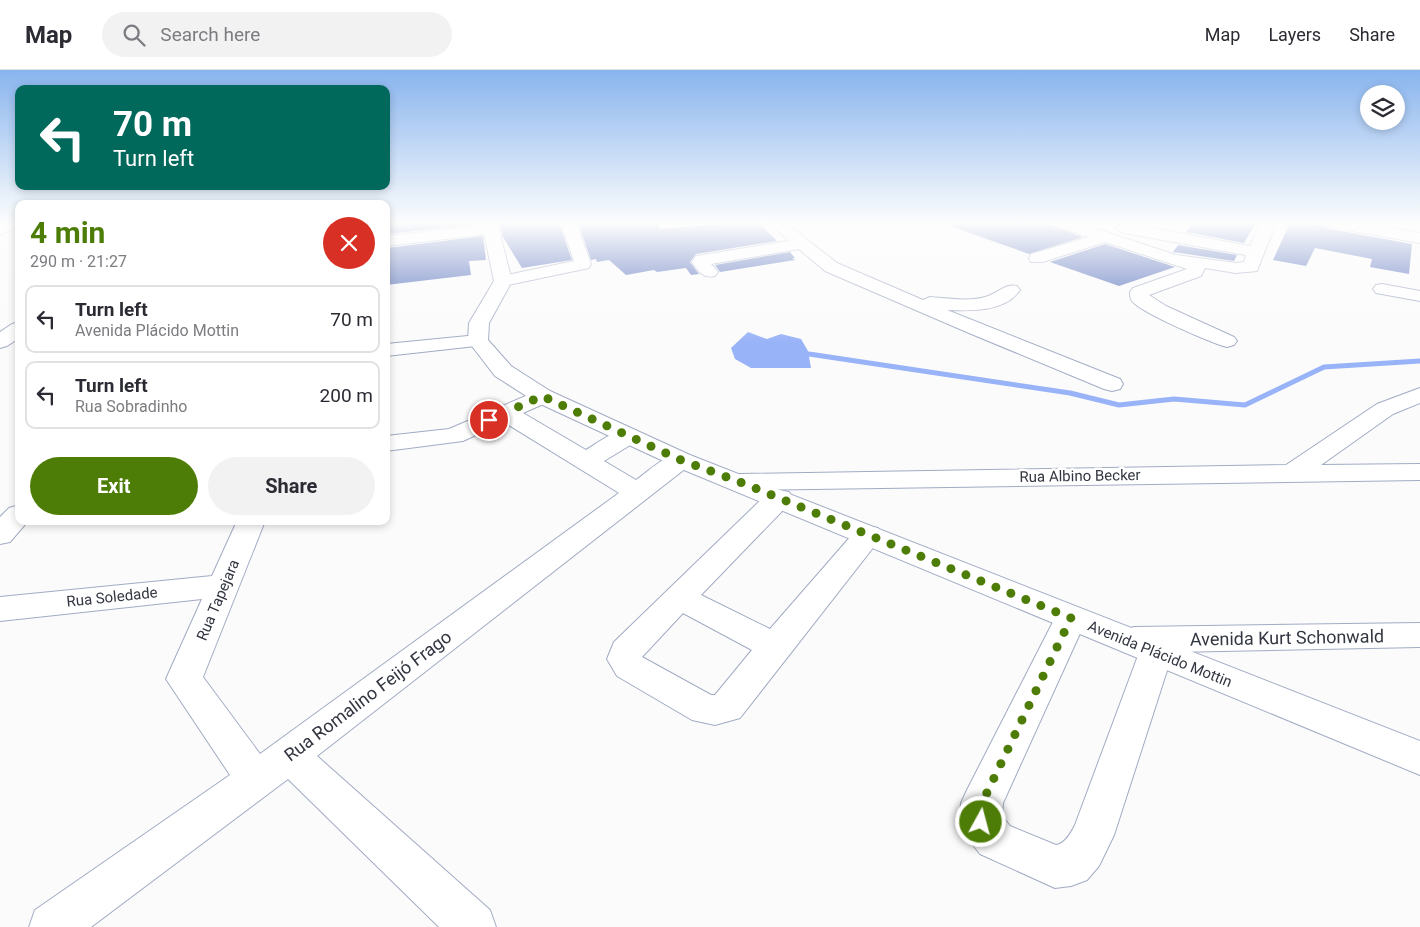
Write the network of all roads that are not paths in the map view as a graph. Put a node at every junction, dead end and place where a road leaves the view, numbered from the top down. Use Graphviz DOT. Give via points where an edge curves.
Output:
graph roads {
  1 [pos="499,263"];
  2 [pos="583,263"];
  3 [pos="701,263"];
  4 [pos="826,263"];
  5 [pos="1186,263"];
  6 [pos="1213,263"];
  7 [pos="1252,263"];
  8 [pos="709,272"];
  9 [pos="503,281"];
  10 [pos="1420,286"];
  11 [pos="1012,290"];
  12 [pos="1420,296"];
  13 [pos="913,302"];
  14 [pos="15,331"];
  15 [pos="478,341"];
  16 [pos="1227,341"];
  17 [pos="0,342"];
  18 [pos="390,350"];
  19 [pos="1112,384"];
  20 [pos="1420,395"];
  21 [pos="542,396"];
  22 [pos="506,413"];
  23 [pos="628,436"];
  24 [pos="390,444"];
  25 [pos="681,460"];
  26 [pos="586,462"];
  27 [pos="1420,472"];
  28 [pos="1292,473"];
  29 [pos="740,482"];
  30 [pos="638,492"];
  31 [pos="778,498"];
  32 [pos="15,518"];
  33 [pos="249,525"];
  34 [pos="0,535"];
  35 [pos="868,535"];
  36 [pos="224,586"];
  37 [pos="678,597"];
  38 [pos="0,609"];
  39 [pos="1071,618"];
  40 [pos="1420,635"];
  41 [pos="775,646"];
  42 [pos="1140,646"];
  43 [pos="289,755"];
  44 [pos="1420,758"];
  45 [pos="256,780"];
  46 [pos="52,927"];
  47 [pos="473,927"];
  1 -- 9 [label="street"];
  2 -- 9 [label="street"];
  3 -- 8 [label="street"];
  4 -- 13 [label="street"];
  5 -- 16 [label="street" via="1197,268 1195,272 1139,292 1140,299"];
  6 -- 7 [label="street" via="1246,268"];
  9 -- 15 [label="street" via="479,323"];
  10 -- 12 [label="street" via="1382,284"];
  11 -- 13 [label="street" via="997,301 976,305"];
  13 -- 19 [label="street"];
  14 -- 17 [label="street"];
  15 -- 18 [label="street"];
  15 -- 21 [label="street, Avenida Plácido Mottin" via="503,371"];
  20 -- 28 [label="street" via="1385,409"];
  21 -- 22 [label="street"];
  21 -- 23 [label="street, Avenida Plácido Mottin"];
  22 -- 24 [label="street" via="454,436"];
  22 -- 26 [label="street"];
  23 -- 25 [label="street, Avenida Plácido Mottin"];
  23 -- 26 [label="street"];
  25 -- 29 [label="street, Avenida Plácido Mottin"];
  25 -- 30 [label="street, Rua Romalino Feijó Frago"];
  26 -- 30 [label="street"];
  27 -- 28 [label="street, Rua Albino Becker"];
  28 -- 29 [label="street, Rua Albino Becker"];
  29 -- 31 [label="street, Avenida Plácido Mottin"];
  30 -- 43 [label="street, Rua Romalino Feijó Frago"];
  31 -- 35 [label="street, Avenida Plácido Mottin"];
  31 -- 37 [label="street"];
  32 -- 34 [label="street"];
  33 -- 36 [label="street, Rua Tapejara"];
  35 -- 39 [label="street, Avenida Plácido Mottin"];
  35 -- 41 [label="street"];
  36 -- 38 [label="street, Rua Soledade"];
  36 -- 45 [label="street, Rua Tapejara" via="184,679"];
  37 -- 41 [label="street"];
  37 -- 41 [label="street" via="626,651 624,659 629,666 705,709 727,707"];
  39 -- 42 [label="street, Avenida Plácido Mottin"];
  39 -- 42 [label="street" via="982,803 981,822 995,840 1055,868 1071,865 1093,835"];
  40 -- 42 [label="street, Avenida Kurt Schonwald"];
  42 -- 44 [label="street, Avenida Plácido Mottin"];
  43 -- 45 [label="street, Rua Romalino Feijó Frago"];
  43 -- 47 [label="street"];
  45 -- 46 [label="street, Rua Romalino Feijó Frago"];
}
